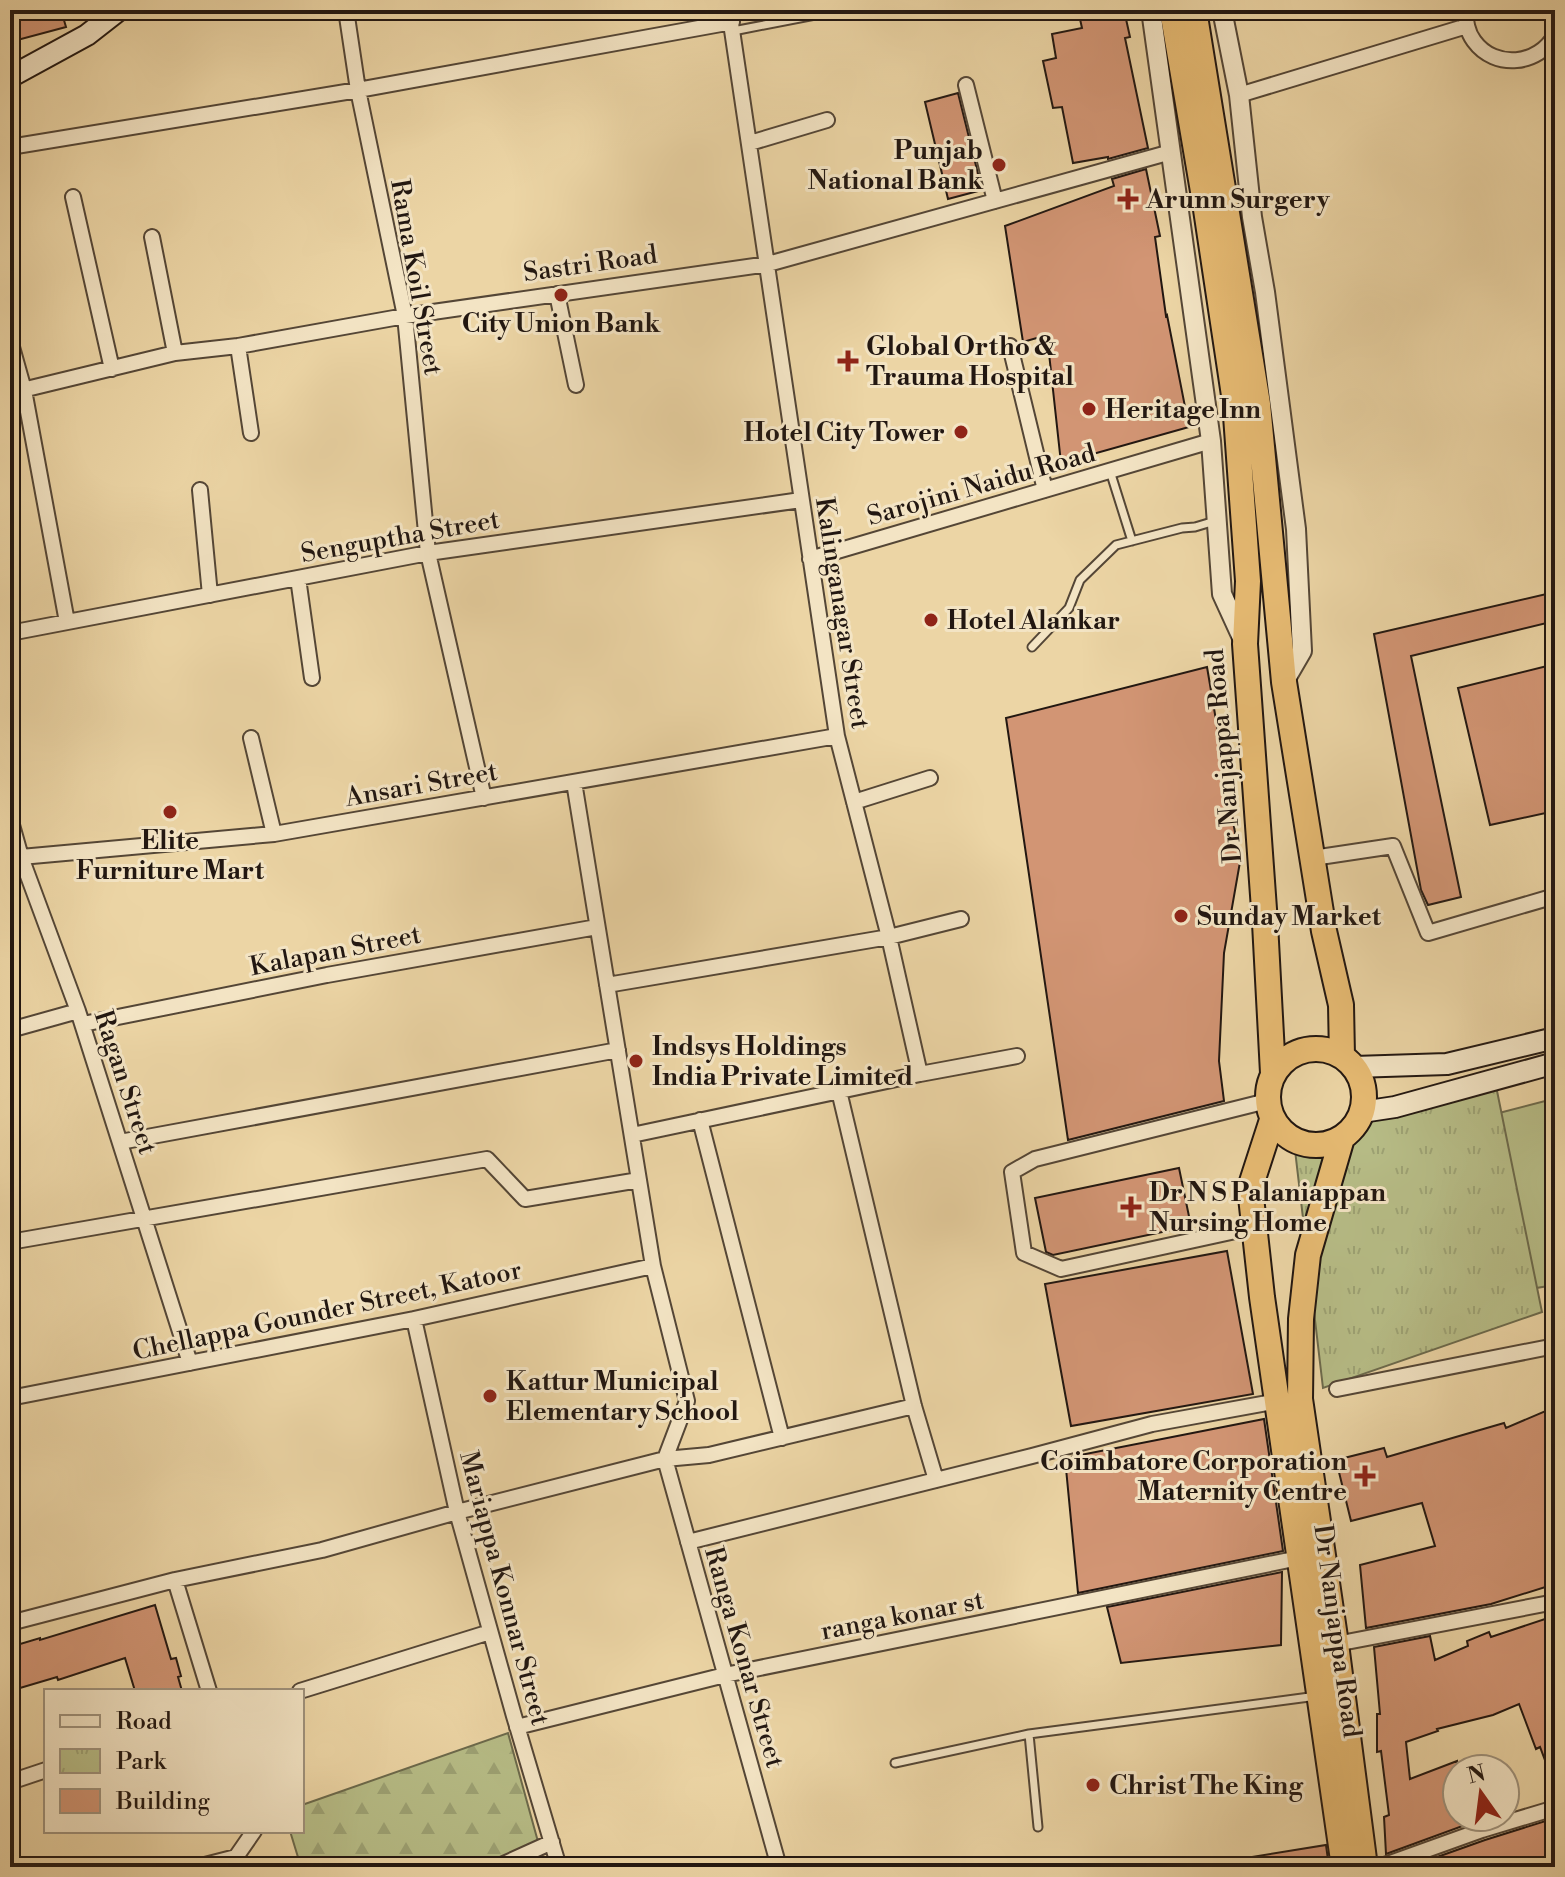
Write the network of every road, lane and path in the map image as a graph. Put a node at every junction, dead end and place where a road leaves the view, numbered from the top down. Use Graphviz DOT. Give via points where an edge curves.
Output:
graph roads {
  1 [pos="119,10"];
  2 [pos="346,10"];
  3 [pos="841,10"];
  4 [pos="1151,10"];
  5 [pos="1172,10"];
  6 [pos="1194,10"];
  7 [pos="1222,10"];
  8 [pos="1465,10"];
  9 [pos="731,21"];
  10 [pos="1467,26"];
  11 [pos="1555,35"];
  12 [pos="10,77"];
  13 [pos="966,85"];
  14 [pos="358,90"];
  15 [pos="1239,95"];
  16 [pos="827,120"];
  17 [pos="750,143"];
  18 [pos="10,147"];
  19 [pos="1171,152"];
  20 [pos="73,197"];
  21 [pos="995,201"];
  22 [pos="152,237"];
  23 [pos="768,264"];
  24 [pos="557,294"];
  25 [pos="405,316"];
  26 [pos="10,340"];
  27 [pos="238,346"];
  28 [pos="1010,346"];
  29 [pos="175,353"];
  30 [pos="112,369"];
  31 [pos="576,385"];
  32 [pos="17,392"];
  33 [pos="251,433"];
  34 [pos="1211,441"];
  35 [pos="1110,471"];
  36 [pos="200,490"];
  37 [pos="1045,490"];
  38 [pos="801,500"];
  39 [pos="1217,520"];
  40 [pos="1132,541"];
  41 [pos="428,553"];
  42 [pos="810,559"];
  43 [pos="298,578"];
  44 [pos="210,595"];
  45 [pos="67,622"];
  46 [pos="10,633"];
  47 [pos="1245,644"];
  48 [pos="1032,647"];
  49 [pos="312,678"];
  50 [pos="1284,682"];
  51 [pos="837,736"];
  52 [pos="251,738"];
  53 [pos="930,778"];
  54 [pos="574,782"];
  55 [pos="484,798"];
  56 [pos="854,802"];
  57 [pos="10,818"];
  58 [pos="274,834"];
  59 [pos="15,858"];
  60 [pos="1313,858"];
  61 [pos="1555,896"];
  62 [pos="961,919"];
  63 [pos="597,927"];
  64 [pos="889,937"];
  65 [pos="607,985"];
  66 [pos="80,1018"];
  67 [pos="10,1030"];
  68 [pos="1555,1038"];
  69 [pos="618,1050"];
  70 [pos="1017,1056"];
  71 [pos="1348,1062"];
  72 [pos="1555,1063"];
  73 [pos="1273,1073"];
  74 [pos="920,1074"];
  75 [pos="839,1091"];
  76 [pos="1270,1110"];
  77 [pos="1362,1112"];
  78 [pos="700,1120"];
  79 [pos="632,1135"];
  80 [pos="1342,1138"];
  81 [pos="120,1142"];
  82 [pos="639,1180"];
  83 [pos="143,1217"];
  84 [pos="1254,1227"];
  85 [pos="10,1242"];
  86 [pos="653,1266"];
  87 [pos="414,1319"];
  88 [pos="1555,1346"];
  89 [pos="190,1363"];
  90 [pos="1337,1389"];
  91 [pos="10,1398"];
  92 [pos="1278,1401"];
  93 [pos="914,1406"];
  94 [pos="782,1438"];
  95 [pos="665,1459"];
  96 [pos="1297,1459"];
  97 [pos="936,1480"];
  98 [pos="457,1512"];
  99 [pos="688,1542"];
  100 [pos="1299,1558"];
  101 [pos="175,1580"];
  102 [pos="1555,1602"];
  103 [pos="10,1623"];
  104 [pos="490,1632"];
  105 [pos="1336,1644"];
  106 [pos="725,1675"];
  107 [pos="208,1689"];
  108 [pos="304,1690"];
  109 [pos="1319,1695"];
  110 [pos="517,1727"];
  111 [pos="1029,1734"];
  112 [pos="895,1763"];
  113 [pos="44,1771"];
  114 [pos="10,1782"];
  115 [pos="1555,1808"];
  116 [pos="1038,1827"];
  117 [pos="253,1833"];
  118 [pos="552,1842"];
  119 [pos="197,1867"];
  120 [pos="497,1867"];
  121 [pos="559,1867"];
  122 [pos="779,1867"];
  123 [pos="1344,1867"];
  124 [pos="1365,1867"];
  125 [pos="1379,1867"];
  1 -- 12 [label="main road" via="87,35"];
  2 -- 14 [label="street, Rama Koil Street"];
  3 -- 9 [label="lane"];
  4 -- 19 [label="street, Dr Nanjappa Road"];
  5 -- 47 [label="highway" via="1235,402 1248,581"];
  6 -- 50 [label="highway" via="1258,404"];
  7 -- 15 [label="street"];
  8 -- 10 [label="street"];
  9 -- 14 [label="street"];
  9 -- 17 [label="street, Kalinganagar Street"];
  10 -- 11 [label="street" via="1484,51 1513,61 1542,51"];
  10 -- 15 [label="street"];
  13 -- 21 [label="street"];
  14 -- 18 [label="street"];
  14 -- 25 [label="street, Rama Koil Street"];
  15 -- 50 [label="street" via="1296,529 1302,651"];
  16 -- 17 [label="street"];
  17 -- 23 [label="street, Kalinganagar Street"];
  19 -- 21 [label="street, Sastri Road"];
  19 -- 34 [label="street, Dr Nanjappa Road"];
  20 -- 30 [label="street"];
  21 -- 23 [label="street, Sastri Road"];
  22 -- 29 [label="street"];
  23 -- 24 [label="street, Sastri Road"];
  23 -- 38 [label="street, Kalinganagar Street"];
  24 -- 25 [label="street, Sastri Road"];
  24 -- 31 [label="street"];
  25 -- 27 [label="street, Sastri Road"];
  25 -- 41 [label="street, Rama Koil Street"];
  26 -- 32 [label="street"];
  27 -- 29 [label="street, Sastri Road"];
  27 -- 33 [label="street"];
  28 -- 37 [label="street"];
  29 -- 30 [label="street, Sastri Road"];
  30 -- 32 [label="street, Sastri Road"];
  32 -- 45 [label="street"];
  34 -- 35 [label="street, Sarojini Naidu Road"];
  34 -- 39 [label="street, Dr Nanjappa Road"];
  35 -- 37 [label="street, Sarojini Naidu Road"];
  35 -- 40 [label="lane"];
  36 -- 44 [label="street"];
  37 -- 42 [label="street, Sarojini Naidu Road"];
  38 -- 41 [label="street, Senguptha Street"];
  38 -- 42 [label="street, Kalinganagar Street"];
  39 -- 40 [label="lane"];
  39 -- 47 [label="street, Dr Nanjappa Road" via="1222,594"];
  40 -- 48 [label="lane" via="1116,545 1080,580 1069,608"];
  41 -- 43 [label="street, Senguptha Street"];
  41 -- 55 [label="street, Rama Koil Street"];
  42 -- 51 [label="street, Kalinganagar Street"];
  43 -- 44 [label="street, Senguptha Street"];
  43 -- 49 [label="street"];
  44 -- 45 [label="street, Senguptha Street"];
  45 -- 46 [label="street, Senguptha Street"];
  47 -- 73 [label="highway, Dr Nanjappa Road"];
  50 -- 60 [label="highway"];
  51 -- 54 [label="street, Ansari Street"];
  51 -- 56 [label="street, Kalinganagar Street"];
  52 -- 58 [label="street"];
  53 -- 56 [label="street"];
  54 -- 55 [label="street, Ansari Street"];
  54 -- 63 [label="street"];
  55 -- 58 [label="street, Ansari Street"];
  56 -- 64 [label="street, Kalinganagar Street"];
  57 -- 59 [label="street, Ragan Street"];
  58 -- 59 [label="street, Ansari Street"];
  59 -- 66 [label="street, Ragan Street"];
  60 -- 61 [label="street" via="1393,846 1428,933"];
  60 -- 71 [label="highway"];
  62 -- 64 [label="street"];
  63 -- 65 [label="street"];
  63 -- 66 [label="street, Kalapan Street"];
  64 -- 65 [label="street"];
  64 -- 74 [label="street"];
  65 -- 69 [label="street"];
  66 -- 67 [label="street"];
  66 -- 81 [label="street, Ragan Street"];
  68 -- 71 [label="main road" via="1447,1064"];
  69 -- 79 [label="street"];
  69 -- 81 [label="street"];
  70 -- 74 [label="street"];
  71 -- 73 [label="highway" via="1312,1048 1296,1052"];
  71 -- 77 [label="highway" via="1362,1081"];
  72 -- 77 [label="main road"];
  73 -- 76 [label="highway" via="1267,1088"];
  74 -- 75 [label="street"];
  75 -- 78 [label="street"];
  75 -- 93 [label="street"];
  76 -- 80 [label="highway" via="1282,1132 1295,1141 1327,1144"];
  76 -- 84 [label="highway, Dr Nanjappa Road" via="1250,1188"];
  76 -- 84 [label="street" via="1035,1159 1012,1172 1024,1253 1061,1269"];
  77 -- 80 [label="highway"];
  78 -- 79 [label="street"];
  78 -- 94 [label="street"];
  79 -- 82 [label="street"];
  80 -- 96 [label="highway, Dr Nanjappa Road" via="1308,1255"];
  81 -- 83 [label="street, Ragan Street"];
  82 -- 83 [label="street" via="525,1199 487,1159"];
  82 -- 86 [label="street"];
  83 -- 85 [label="street"];
  83 -- 89 [label="street, Ragan Street"];
  84 -- 92 [label="highway, Dr Nanjappa Road"];
  86 -- 87 [label="street, Chellappa Gounder Street, Katoor"];
  86 -- 95 [label="street" via="687,1401"];
  87 -- 89 [label="street, Chellappa Gounder Street, Katoor"];
  87 -- 98 [label="street, Mariappa Konnar Street"];
  88 -- 90 [label="street"];
  89 -- 91 [label="street, Chellappa Gounder Street, Katoor"];
  92 -- 96 [label="highway, Dr Nanjappa Road"];
  92 -- 97 [label="street" via="1152,1424"];
  93 -- 94 [label="street"];
  93 -- 97 [label="street"];
  94 -- 95 [label="street"];
  95 -- 98 [label="street"];
  95 -- 99 [label="street, Ranga Konar Street"];
  96 -- 100 [label="highway, Dr Nanjappa Road"];
  96 -- 105 [label="highway, Dr Nanjappa Road"];
  97 -- 99 [label="street"];
  98 -- 101 [label="street" via="322,1550"];
  98 -- 104 [label="street, Mariappa Konnar Street"];
  99 -- 106 [label="street, Ranga Konar Street"];
  100 -- 106 [label="street, ranga konar st"];
  100 -- 109 [label="highway, Dr Nanjappa Road"];
  101 -- 103 [label="street"];
  101 -- 107 [label="street"];
  102 -- 105 [label="street"];
  104 -- 108 [label="street"];
  104 -- 110 [label="street, Mariappa Konnar Street"];
  105 -- 124 [label="highway, Dr Nanjappa Road"];
  106 -- 110 [label="street, ranga konar st"];
  106 -- 122 [label="street, Ranga Konar Street"];
  109 -- 111 [label="lane"];
  109 -- 123 [label="highway, Dr Nanjappa Road"];
  110 -- 118 [label="street, Mariappa Konnar Street"];
  111 -- 112 [label="lane"];
  111 -- 116 [label="lane"];
  113 -- 114 [label="street"];
  115 -- 125 [label="street"];
  117 -- 119 [label="street" via="236,1857"];
  118 -- 120 [label="street"];
  118 -- 121 [label="street, Mariappa Konnar Street"];
}
